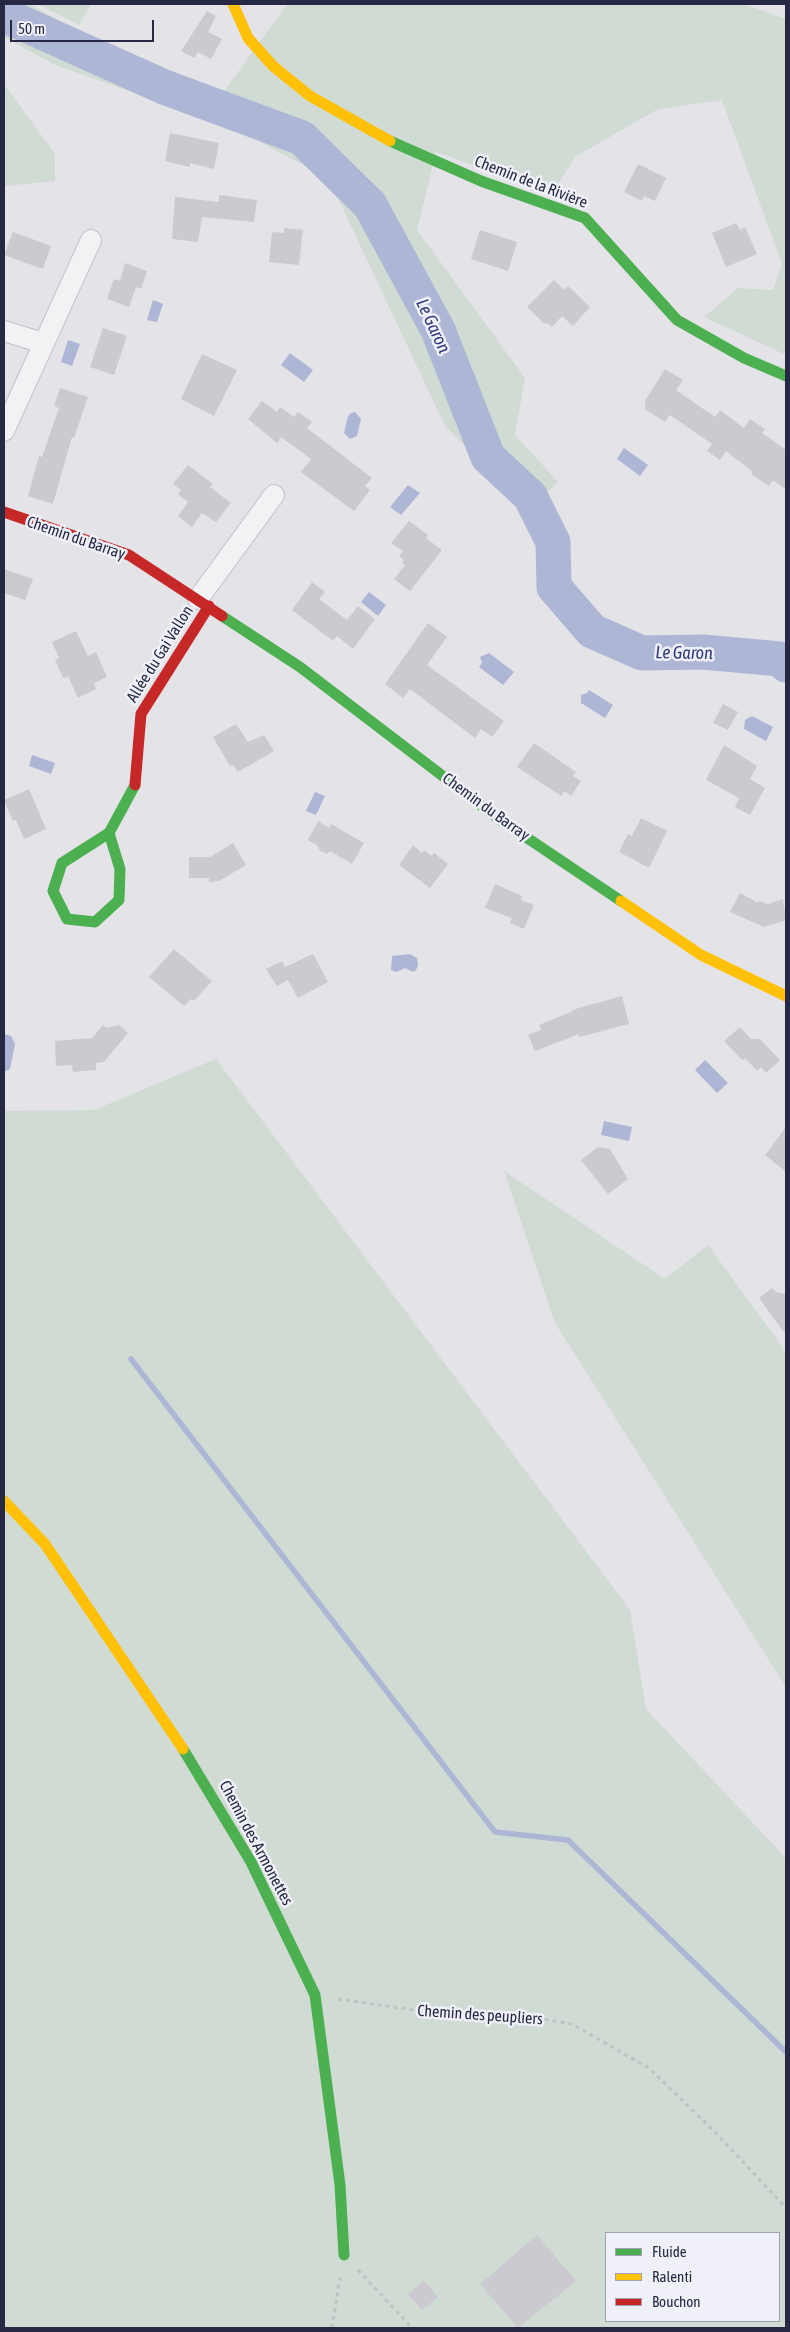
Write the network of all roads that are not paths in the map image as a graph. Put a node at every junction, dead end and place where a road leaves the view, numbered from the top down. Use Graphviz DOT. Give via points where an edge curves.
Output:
graph roads {
  1 [pos="233,4"];
  2 [pos="91,240"];
  3 [pos="4,331"];
  4 [pos="43,344"];
  5 [pos="786,376"];
  6 [pos="4,431"];
  7 [pos="274,495"];
  8 [pos="4,512"];
  9 [pos="203,602"];
  10 [pos="109,833"];
  11 [pos="786,996"];
  12 [pos="4,1501"];
  13 [pos="344,2255"];
  1 -- 5 [label="street, Chemin de la Rivière" via="248,38 273,66 310,96 388,140 481,181 585,218 677,320 744,358"];
  2 -- 4 [label="street"];
  3 -- 4 [label="street"];
  4 -- 6 [label="street"];
  7 -- 9 [label="street"];
  8 -- 9 [label="street, Chemin du Barray" via="129,555"];
  9 -- 10 [label="street, Allée du Gai Vallon" via="141,714 135,784"];
  9 -- 11 [label="street, Chemin du Barray" via="300,667 499,819 700,955"];
  10 -- 10 [label="street, Allée du Gai Vallon" via="62,864 53,891 67,919 94,922 119,900 120,869"];
  12 -- 13 [label="street, Chemin des Armonettes" via="45,1544 190,1759 251,1862 315,1995 340,2185"];
}
